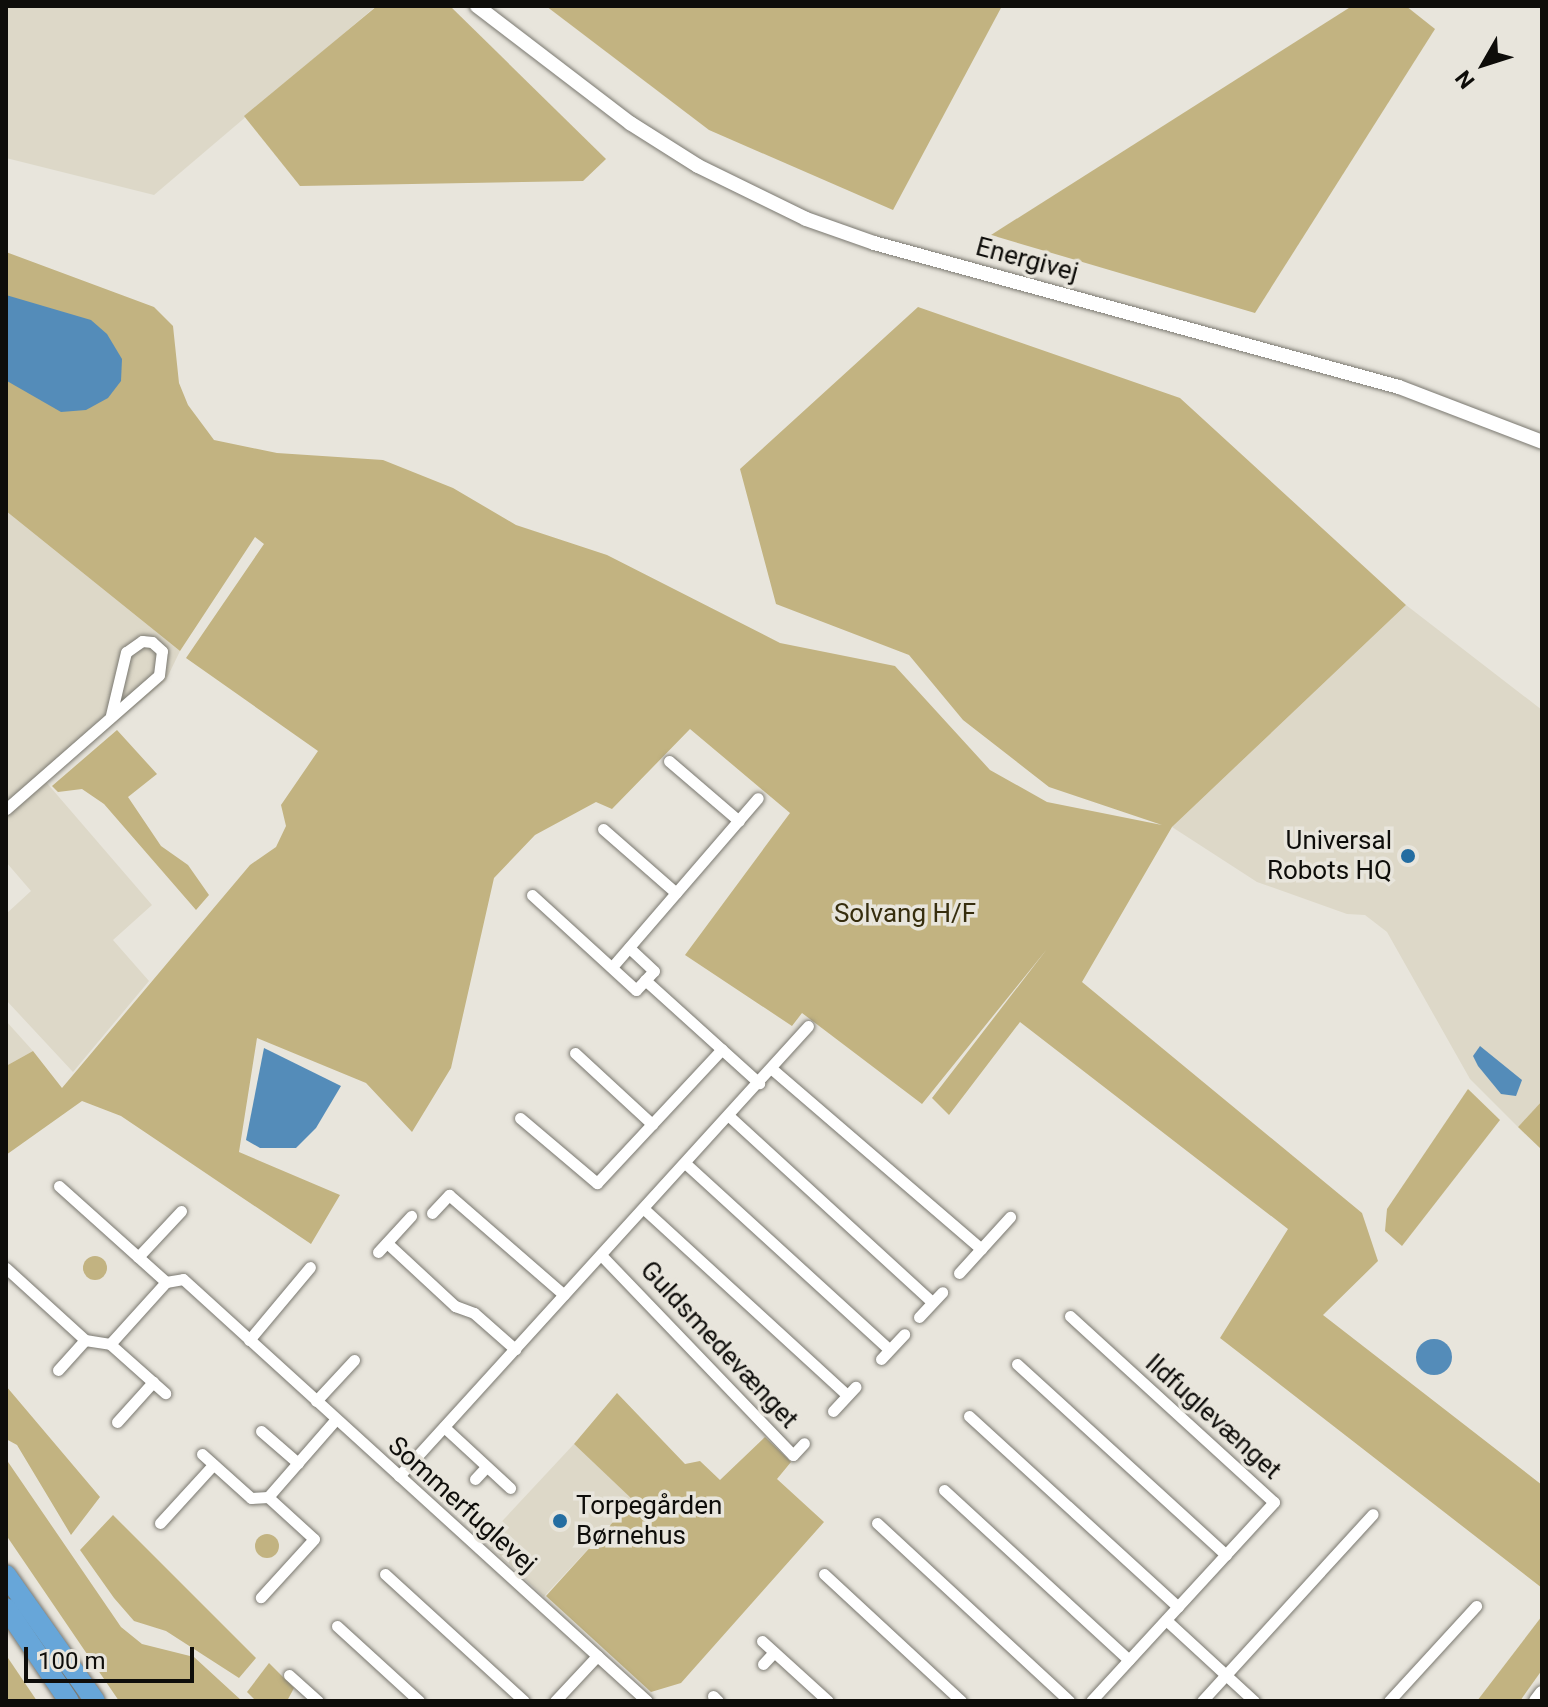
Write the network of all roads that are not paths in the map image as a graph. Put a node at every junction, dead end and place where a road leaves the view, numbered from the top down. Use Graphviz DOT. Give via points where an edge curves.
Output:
graph roads {
  1 [pos="477,6"];
  2 [pos="492,6"];
  3 [pos="536,48"];
  4 [pos="1542,442"];
  5 [pos="111,715"];
  6 [pos="669,761"];
  7 [pos="758,798"];
  8 [pos="6,809"];
  9 [pos="739,821"];
  10 [pos="603,829"];
  11 [pos="676,893"];
  12 [pos="532,895"];
  13 [pos="629,948"];
  14 [pos="612,967"];
  15 [pos="645,980"];
  16 [pos="808,1026"];
  17 [pos="722,1049"];
  18 [pos="575,1053"];
  19 [pos="772,1069"];
  20 [pos="759,1083"];
  21 [pos="729,1116"];
  22 [pos="520,1118"];
  23 [pos="652,1124"];
  24 [pos="685,1163"];
  25 [pos="59,1186"];
  26 [pos="644,1209"];
  27 [pos="181,1211"];
  28 [pos="432,1213"];
  29 [pos="411,1216"];
  30 [pos="1010,1217"];
  31 [pos="387,1243"];
  32 [pos="981,1249"];
  33 [pos="378,1252"];
  34 [pos="601,1255"];
  35 [pos="138,1257"];
  36 [pos="310,1267"];
  37 [pos="6,1268"];
  38 [pos="959,1273"];
  39 [pos="166,1282"];
  40 [pos="942,1292"];
  41 [pos="564,1295"];
  42 [pos="932,1302"];
  43 [pos="1070,1316"];
  44 [pos="919,1317"];
  45 [pos="904,1334"];
  46 [pos="85,1340"];
  47 [pos="249,1340"];
  48 [pos="110,1344"];
  49 [pos="515,1349"];
  50 [pos="354,1360"];
  51 [pos="1017,1364"];
  52 [pos="58,1370"];
  53 [pos="153,1382"];
  54 [pos="165,1393"];
  55 [pos="316,1401"];
  56 [pos="833,1411"];
  57 [pos="969,1416"];
  58 [pos="336,1419"];
  59 [pos="117,1422"];
  60 [pos="444,1427"];
  61 [pos="261,1431"];
  62 [pos="804,1443"];
  63 [pos="202,1454"];
  64 [pos="298,1463"];
  65 [pos="213,1465"];
  66 [pos="486,1467"];
  67 [pos="399,1476"];
  68 [pos="475,1479"];
  69 [pos="510,1488"];
  70 [pos="944,1490"];
  71 [pos="268,1497"];
  72 [pos="1373,1514"];
  73 [pos="160,1523"];
  74 [pos="877,1523"];
  75 [pos="1226,1555"];
  76 [pos="385,1574"];
  77 [pos="824,1574"];
  78 [pos="6,1575"];
  79 [pos="261,1597"];
  80 [pos="1476,1606"];
  81 [pos="1178,1607"];
  82 [pos="6,1608"];
  83 [pos="1166,1620"];
  84 [pos="337,1626"];
  85 [pos="762,1641"];
  86 [pos="774,1652"];
  87 [pos="597,1656"];
  88 [pos="1129,1660"];
  89 [pos="763,1664"];
  90 [pos="289,1675"];
  91 [pos="1226,1675"];
  92 [pos="1542,1693"];
  93 [pos="69,1701"];
  94 [pos="95,1701"];
  95 [pos="318,1701"];
  96 [pos="419,1701"];
  97 [pos="524,1701"];
  98 [pos="555,1701"];
  99 [pos="647,1701"];
  100 [pos="828,1701"];
  101 [pos="961,1701"];
  102 [pos="1069,1701"];
  103 [pos="1091,1701"];
  104 [pos="1202,1701"];
  105 [pos="1254,1701"];
  106 [pos="1389,1701"];
  107 [pos="1536,1701"];
  1 -- 3 [label="street, Energivej"];
  2 -- 3 [label="street, Energivej"];
  3 -- 4 [label="street, Energivej" via="630,123 698,166 806,219 874,243 1399,387"];
  5 -- 5 [label="street" via="126,652 142,641 152,642 162,651 159,675"];
  5 -- 8 [label="street"];
  6 -- 9 [label="street"];
  7 -- 9 [label="street"];
  9 -- 11 [label="street"];
  10 -- 11 [label="street"];
  11 -- 13 [label="street"];
  12 -- 14 [label="street"];
  13 -- 14 [label="street"];
  13 -- 15 [label="street" via="654,971"];
  14 -- 15 [label="street" via="636,990"];
  15 -- 17 [label="street"];
  16 -- 19 [label="street, Guldsmedevænget"];
  17 -- 20 [label="street"];
  17 -- 23 [label="street"];
  18 -- 23 [label="street"];
  19 -- 20 [label="street, Guldsmedevænget"];
  19 -- 32 [label="street"];
  20 -- 21 [label="street, Guldsmedevænget"];
  21 -- 24 [label="street, Guldsmedevænget"];
  21 -- 42 [label="street"];
  22 -- 23 [label="street" via="597,1183"];
  24 -- 26 [label="street, Guldsmedevænget"];
  24 -- 45 [label="street" via="885,1354"];
  25 -- 35 [label="street"];
  26 -- 34 [label="street, Guldsmedevænget"];
  26 -- 56 [label="street, Guldsmedevænget" via="851,1391"];
  27 -- 35 [label="street"];
  28 -- 41 [label="street" via="449,1195"];
  29 -- 31 [label="street"];
  30 -- 32 [label="street"];
  31 -- 33 [label="street"];
  31 -- 49 [label="street" via="455,1306 474,1313"];
  32 -- 38 [label="street"];
  34 -- 41 [label="street, Guldsmedevænget"];
  34 -- 62 [label="street, Guldsmedevænget" via="793,1455"];
  35 -- 39 [label="street"];
  36 -- 47 [label="street"];
  37 -- 46 [label="street"];
  39 -- 47 [label="street, Sommerfuglevej" via="183,1279"];
  39 -- 48 [label="street"];
  40 -- 42 [label="street"];
  41 -- 49 [label="street, Guldsmedevænget"];
  42 -- 44 [label="street"];
  43 -- 75 [label="street, Ildfuglevænget" via="1274,1502"];
  46 -- 48 [label="street"];
  46 -- 52 [label="street"];
  47 -- 55 [label="street, Sommerfuglevej"];
  48 -- 53 [label="street"];
  49 -- 60 [label="street, Guldsmedevænget"];
  50 -- 55 [label="street"];
  51 -- 75 [label="street"];
  53 -- 54 [label="street"];
  53 -- 59 [label="street"];
  55 -- 58 [label="street, Sommerfuglevej"];
  57 -- 81 [label="street"];
  58 -- 64 [label="street"];
  58 -- 67 [label="street, Sommerfuglevej"];
  60 -- 66 [label="street"];
  60 -- 67 [label="street, Guldsmedevænget"];
  61 -- 64 [label="street"];
  63 -- 65 [label="street"];
  64 -- 71 [label="street"];
  65 -- 71 [label="street" via="251,1498"];
  65 -- 73 [label="street"];
  66 -- 68 [label="street"];
  66 -- 69 [label="street"];
  67 -- 87 [label="street, Sommerfuglevej"];
  70 -- 88 [label="street"];
  71 -- 79 [label="street" via="314,1539"];
  72 -- 91 [label="street"];
  74 -- 102 [label="street"];
  75 -- 81 [label="street, Ildfuglevænget"];
  76 -- 97 [label="street"];
  77 -- 101 [label="street"];
  78 -- 94 [label="highway"];
  80 -- 106 [label="street"];
  81 -- 83 [label="street, Ildfuglevænget"];
  82 -- 93 [label="highway"];
  83 -- 88 [label="street, Ildfuglevænget"];
  83 -- 91 [label="street"];
  84 -- 96 [label="street"];
  85 -- 86 [label="street"];
  86 -- 89 [label="street"];
  86 -- 100 [label="street"];
  87 -- 98 [label="street"];
  87 -- 99 [label="street, Sommerfuglevej"];
  88 -- 103 [label="street, Ildfuglevænget"];
  90 -- 95 [label="street"];
  91 -- 104 [label="street"];
  91 -- 105 [label="street"];
  92 -- 107 [label="street"];
}
